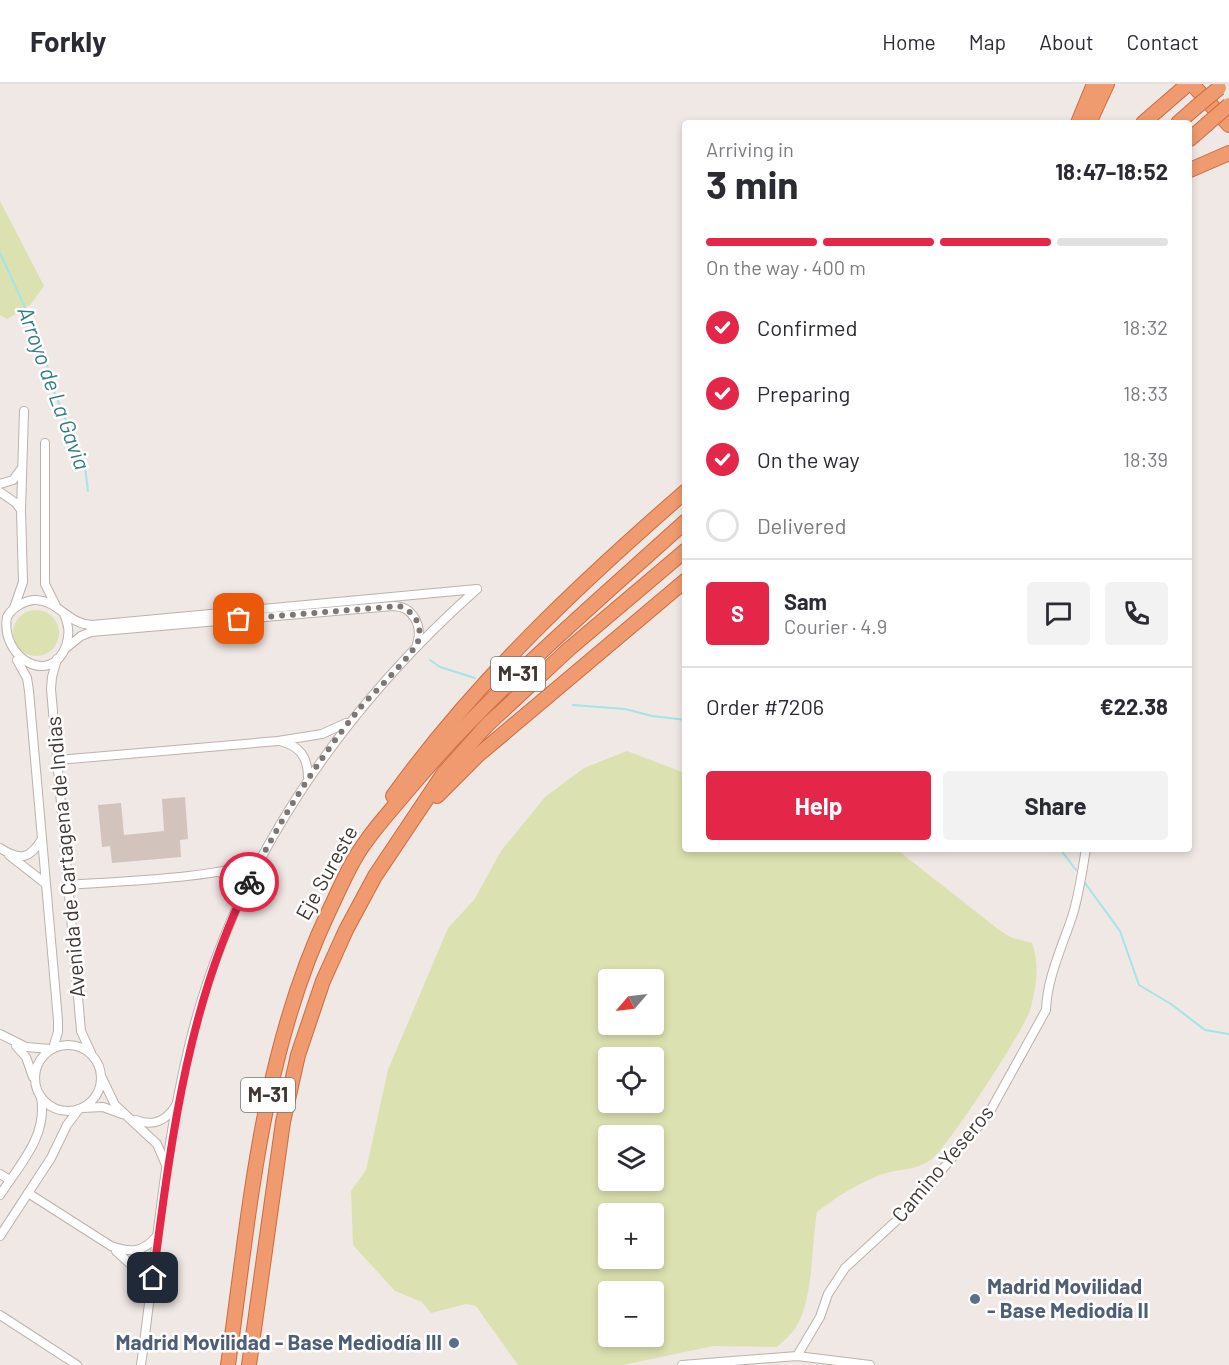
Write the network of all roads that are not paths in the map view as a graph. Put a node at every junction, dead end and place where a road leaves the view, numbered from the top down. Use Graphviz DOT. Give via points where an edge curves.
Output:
graph roads {
  1 [pos="1094,84"];
  2 [pos="1107,84"];
  3 [pos="1186,86"];
  4 [pos="1221,86"];
  5 [pos="1229,105"];
  6 [pos="1079,120"];
  7 [pos="1090,120"];
  8 [pos="1146,120"];
  9 [pos="1181,120"];
  10 [pos="1229,125"];
  11 [pos="1192,137"];
  12 [pos="1229,153"];
  13 [pos="1192,169"];
  14 [pos="24,411"];
  15 [pos="45,443"];
  16 [pos="22,467"];
  17 [pos="0,484"];
  18 [pos="0,492"];
  19 [pos="682,494"];
  20 [pos="21,510"];
  21 [pos="682,525"];
  22 [pos="682,553"];
  23 [pos="682,583"];
  24 [pos="14,609"];
  25 [pos="61,612"];
  26 [pos="3,620"];
  27 [pos="3,646"];
  28 [pos="417,646"];
  29 [pos="65,649"];
  30 [pos="16,659"];
  31 [pos="57,659"];
  32 [pos="351,720"];
  33 [pos="278,741"];
  34 [pos="58,760"];
  35 [pos="308,778"];
  36 [pos="42,838"];
  37 [pos="366,841"];
  38 [pos="0,848"];
  39 [pos="392,851"];
  40 [pos="1085,852"];
  41 [pos="8,853"];
  42 [pos="262,856"];
  43 [pos="217,872"];
  44 [pos="46,884"];
  45 [pos="68,885"];
  46 [pos="243,895"];
  47 [pos="0,1034"];
  48 [pos="14,1042"];
  49 [pos="51,1048"];
  50 [pos="91,1053"];
  51 [pos="101,1074"];
  52 [pos="35,1082"];
  53 [pos="41,1097"];
  54 [pos="177,1104"];
  55 [pos="80,1108"];
  56 [pos="126,1115"];
  57 [pos="167,1171"];
  58 [pos="0,1174"];
  59 [pos="10,1180"];
  60 [pos="28,1193"];
  61 [pos="0,1195"];
  62 [pos="159,1234"];
  63 [pos="0,1236"];
  64 [pos="111,1246"];
  65 [pos="150,1300"];
  66 [pos="0,1315"];
  67 [pos="796,1356"];
  68 [pos="77,1365"];
  69 [pos="141,1365"];
  70 [pos="228,1365"];
  71 [pos="249,1365"];
  72 [pos="682,1365"];
  73 [pos="870,1365"];
  1 -- 6 [label="highway"];
  2 -- 7 [label="highway"];
  3 -- 8 [label="highway"];
  3 -- 10 [label="highway"];
  4 -- 9 [label="highway, bridge"];
  5 -- 11 [label="highway, bridge"];
  12 -- 13 [label="highway"];
  14 -- 16 [label="street"];
  15 -- 25 [label="street" via="45,584"];
  16 -- 17 [label="street" via="13,480"];
  16 -- 20 [label="street"];
  18 -- 20 [label="street"];
  19 -- 37 [label="highway" via="530,633 418,760"];
  20 -- 24 [label="street" via="22,588"];
  21 -- 37 [label="highway, Eje Sureste / M-31" via="495,695 449,742"];
  22 -- 39 [label="highway, Eje Sureste / M-31" via="487,725 444,773"];
  23 -- 39 [label="highway" via="477,756 447,784"];
  24 -- 25 [label="street" via="34,600"];
  24 -- 26 [label="street"];
  25 -- 28 [label="street" via="81,624 92,625 477,590"];
  25 -- 29 [label="street" via="69,631"];
  26 -- 27 [label="street"];
  27 -- 30 [label="street"];
  28 -- 29 [label="street" via="419,632 413,615 405,608 393,606 91,632"];
  28 -- 32 [label="street"];
  29 -- 31 [label="street"];
  30 -- 31 [label="street" via="32,666"];
  30 -- 36 [label="street, Avenida de Cartagena de Indias" via="27,678 29,691"];
  31 -- 34 [label="street, Avenida de Cartagena de Indias" via="51,684"];
  32 -- 33 [label="street" via="322,734"];
  32 -- 35 [label="street"];
  33 -- 34 [label="street"];
  33 -- 35 [label="street" via="296,746 303,754"];
  34 -- 45 [label="street, Avenida de Cartagena de Indias"];
  35 -- 42 [label="street"];
  36 -- 41 [label="street" via="30,854"];
  36 -- 44 [label="street, Avenida de Cartagena de Indias"];
  37 -- 70 [label="highway, Eje Sureste / M-31" via="309,951 278,1050 260,1130"];
  38 -- 41 [label="street"];
  39 -- 71 [label="highway, Eje Sureste / M-31" via="346,930 323,981 298,1055 283,1122"];
  40 -- 67 [label="street, Camino Yeseros" via="1046,1010 993,1107 909,1209 845,1268"];
  41 -- 44 [label="street"];
  42 -- 43 [label="street" via="247,866"];
  42 -- 46 [label="street"];
  43 -- 45 [label="street"];
  43 -- 46 [label="street" via="236,879"];
  44 -- 49 [label="street, Avenida de Cartagena de Indias" via="58,1020"];
  45 -- 50 [label="street, Avenida de Cartagena de Indias" via="81,1031"];
  46 -- 54 [label="street" via="215,958 190,1041"];
  47 -- 48 [label="street"];
  48 -- 49 [label="street" via="31,1049"];
  48 -- 52 [label="street" via="26,1057"];
  49 -- 50 [label="street" via="68,1044"];
  49 -- 52 [label="street" via="38,1063"];
  50 -- 51 [label="street"];
  51 -- 55 [label="street" via="96,1096"];
  51 -- 56 [label="street" via="109,1096"];
  52 -- 53 [label="street"];
  53 -- 55 [label="street" via="59,1110"];
  53 -- 59 [label="street" via="42,1124"];
  54 -- 56 [label="street" via="157,1122 143,1123"];
  54 -- 57 [label="street"];
  55 -- 56 [label="street" via="103,1107"];
  55 -- 60 [label="street"];
  56 -- 57 [label="street" via="158,1144"];
  57 -- 62 [label="street"];
  58 -- 59 [label="street"];
  59 -- 61 [label="street"];
  60 -- 63 [label="street"];
  60 -- 64 [label="street"];
  62 -- 64 [label="street" via="147,1247 136,1251"];
  62 -- 65 [label="street"];
  64 -- 65 [label="street" via="139,1272"];
  65 -- 69 [label="street"];
  66 -- 68 [label="street"];
  67 -- 72 [label="street"];
  67 -- 73 [label="street"];
}
